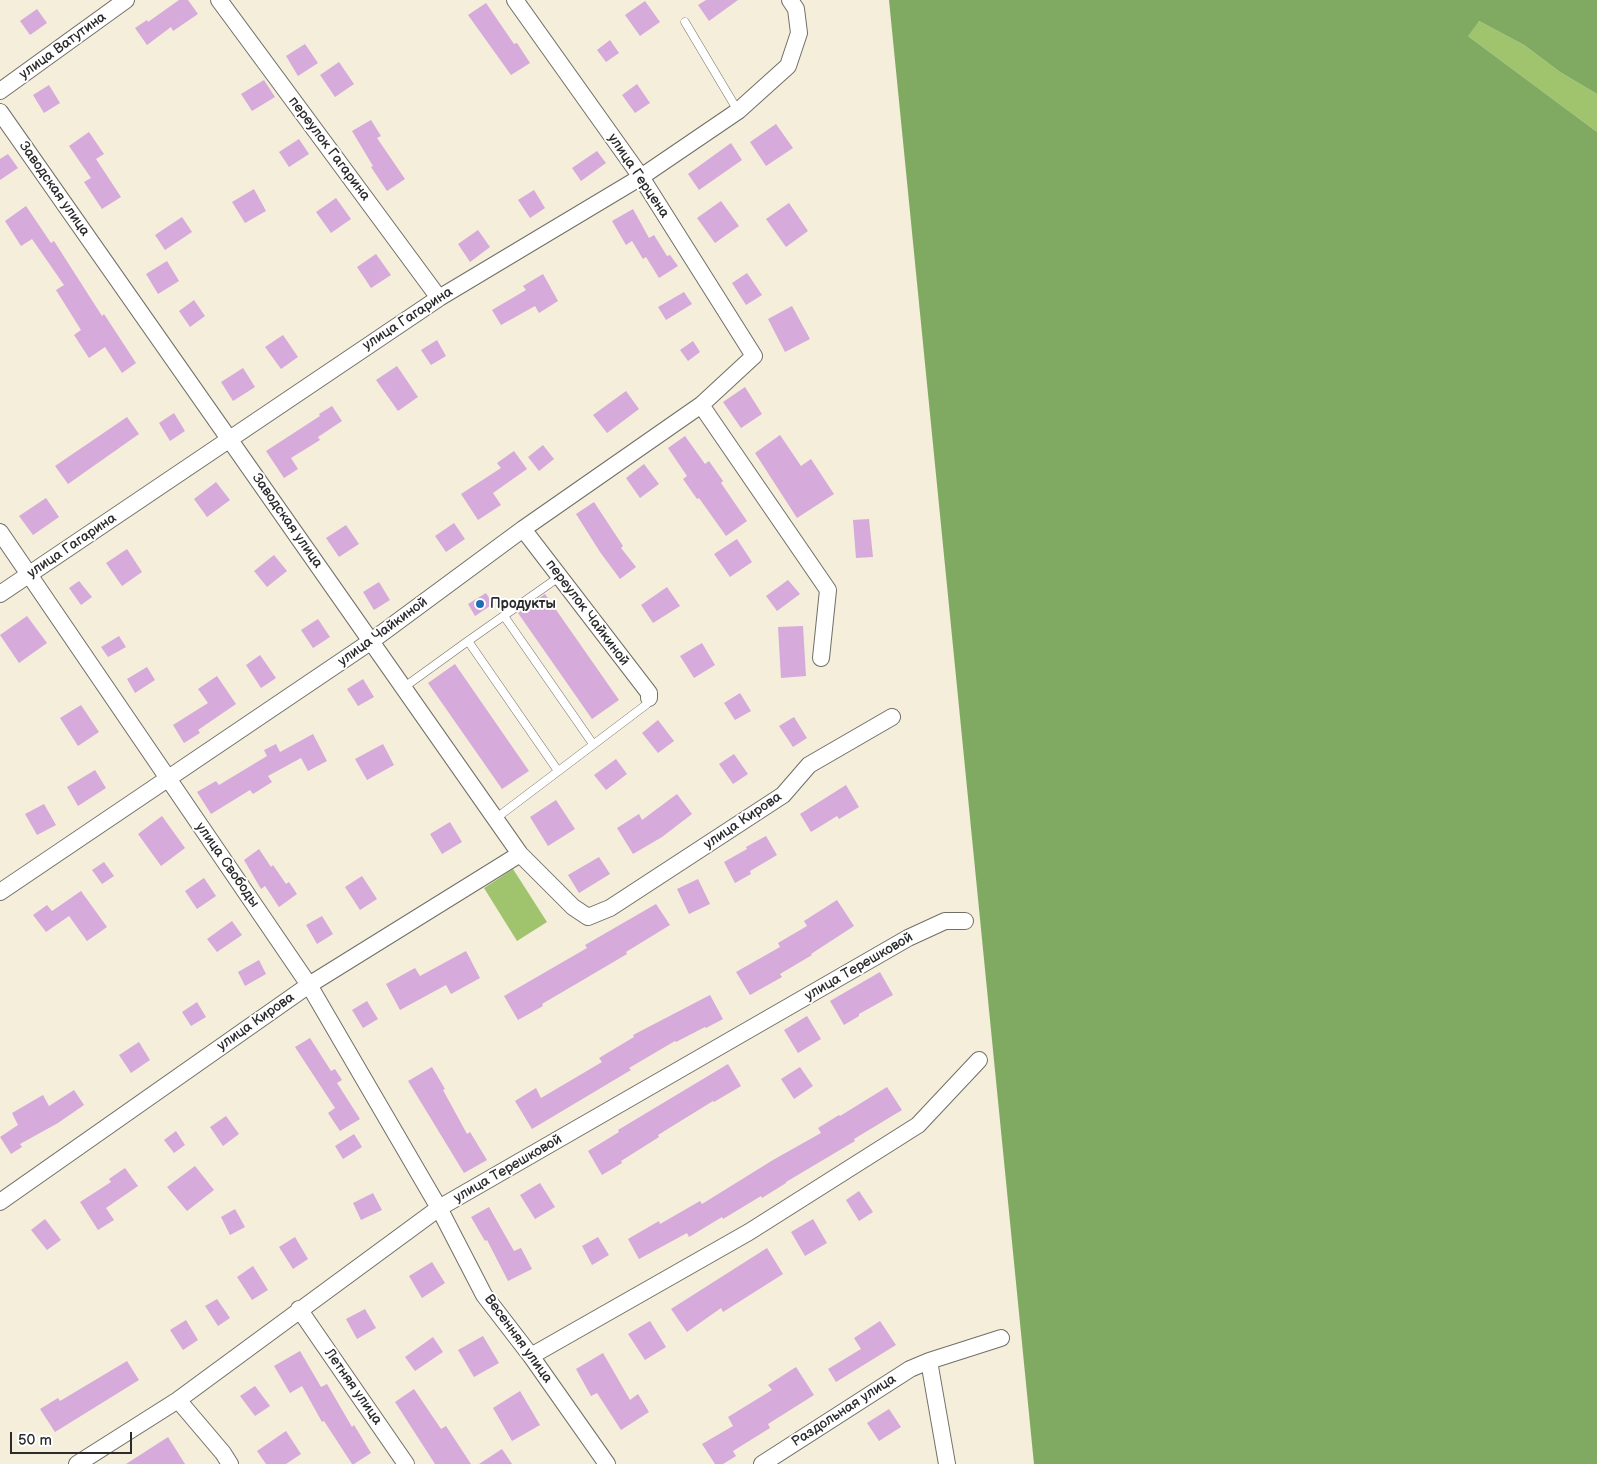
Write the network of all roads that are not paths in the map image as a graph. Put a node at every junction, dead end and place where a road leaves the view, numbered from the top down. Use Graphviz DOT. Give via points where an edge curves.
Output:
graph roads {
  1 [pos="126,0"];
  2 [pos="219,0"];
  3 [pos="515,0"];
  4 [pos="790,0"];
  5 [pos="686,22"];
  6 [pos="0,91"];
  7 [pos="0,112"];
  8 [pos="738,112"];
  9 [pos="641,177"];
  10 [pos="439,298"];
  11 [pos="754,356"];
  12 [pos="701,404"];
  13 [pos="230,439"];
  14 [pos="522,528"];
  15 [pos="0,532"];
  16 [pos="30,574"];
  17 [pos="559,576"];
  18 [pos="0,594"];
  19 [pos="504,616"];
  20 [pos="468,641"];
  21 [pos="370,642"];
  22 [pos="821,658"];
  23 [pos="403,688"];
  24 [pos="649,698"];
  25 [pos="892,717"];
  26 [pos="593,744"];
  27 [pos="558,770"];
  28 [pos="168,780"];
  29 [pos="495,818"];
  30 [pos="520,854"];
  31 [pos="0,892"];
  32 [pos="588,917"];
  33 [pos="965,921"];
  34 [pos="310,985"];
  35 [pos="979,1060"];
  36 [pos="0,1202"];
  37 [pos="439,1208"];
  38 [pos="299,1309"];
  39 [pos="1001,1338"];
  40 [pos="531,1356"];
  41 [pos="929,1362"];
  42 [pos="178,1400"];
  43 [pos="78,1464"];
  44 [pos="230,1464"];
  45 [pos="406,1464"];
  46 [pos="607,1464"];
  47 [pos="762,1464"];
  48 [pos="947,1464"];
  1 -- 6 [label="street, улица Ватутина"];
  2 -- 10 [label="street, переулок Гагарина"];
  3 -- 9 [label="street, улица Герцена"];
  4 -- 8 [label="street, улица Гагарина" via="796,10 799,33 788,66"];
  5 -- 8 [label="lane"];
  7 -- 13 [label="street, Заводская улица"];
  8 -- 9 [label="street, улица Гагарина"];
  9 -- 10 [label="street, улица Гагарина"];
  9 -- 11 [label="street, улица Герцена"];
  10 -- 13 [label="street, улица Гагарина"];
  11 -- 12 [label="street, улица Чайкиной"];
  12 -- 14 [label="street, улица Чайкиной"];
  12 -- 22 [label="street" via="828,590"];
  13 -- 16 [label="street, улица Гагарина"];
  13 -- 21 [label="street, Заводская улица"];
  14 -- 17 [label="street, переулок Чайкиной"];
  14 -- 21 [label="street, улица Чайкиной"];
  15 -- 16 [label="street, улица Свободы"];
  16 -- 18 [label="street, улица Гагарина"];
  16 -- 28 [label="street, улица Свободы"];
  17 -- 19 [label="lane"];
  17 -- 24 [label="street, переулок Чайкиной" via="649,693"];
  19 -- 20 [label="lane"];
  19 -- 26 [label="lane"];
  20 -- 23 [label="lane"];
  20 -- 27 [label="lane"];
  21 -- 23 [label="street, Заводская улица"];
  21 -- 28 [label="street, улица Чайкиной"];
  23 -- 29 [label="street, Заводская улица"];
  24 -- 26 [label="lane" via="647,704"];
  25 -- 32 [label="street, улица Кирова" via="809,765 783,795 610,908"];
  26 -- 27 [label="lane"];
  27 -- 29 [label="lane"];
  28 -- 31 [label="street, улица Чайкиной"];
  28 -- 34 [label="street, улица Свободы"];
  29 -- 30 [label="street, Заводская улица"];
  30 -- 32 [label="street, Заводская улица"];
  30 -- 34 [label="street, улица Кирова"];
  33 -- 37 [label="street, улица Терешковой" via="945,921 908,938"];
  34 -- 36 [label="street, улица Кирова"];
  34 -- 37 [label="street, улица Свободы"];
  35 -- 40 [label="street" via="918,1125 749,1232"];
  37 -- 38 [label="street, улица Терешковой"];
  37 -- 40 [label="street, Весенняя улица" via="484,1295"];
  38 -- 42 [label="street, улица Терешковой"];
  38 -- 45 [label="street, Летняя улица"];
  39 -- 41 [label="street, Раздольная улица"];
  40 -- 46 [label="street, Весенняя улица"];
  41 -- 47 [label="street, Раздольная улица" via="910,1369"];
  41 -- 48 [label="street"];
  42 -- 43 [label="street, улица Терешковой"];
  42 -- 44 [label="street"];
}
